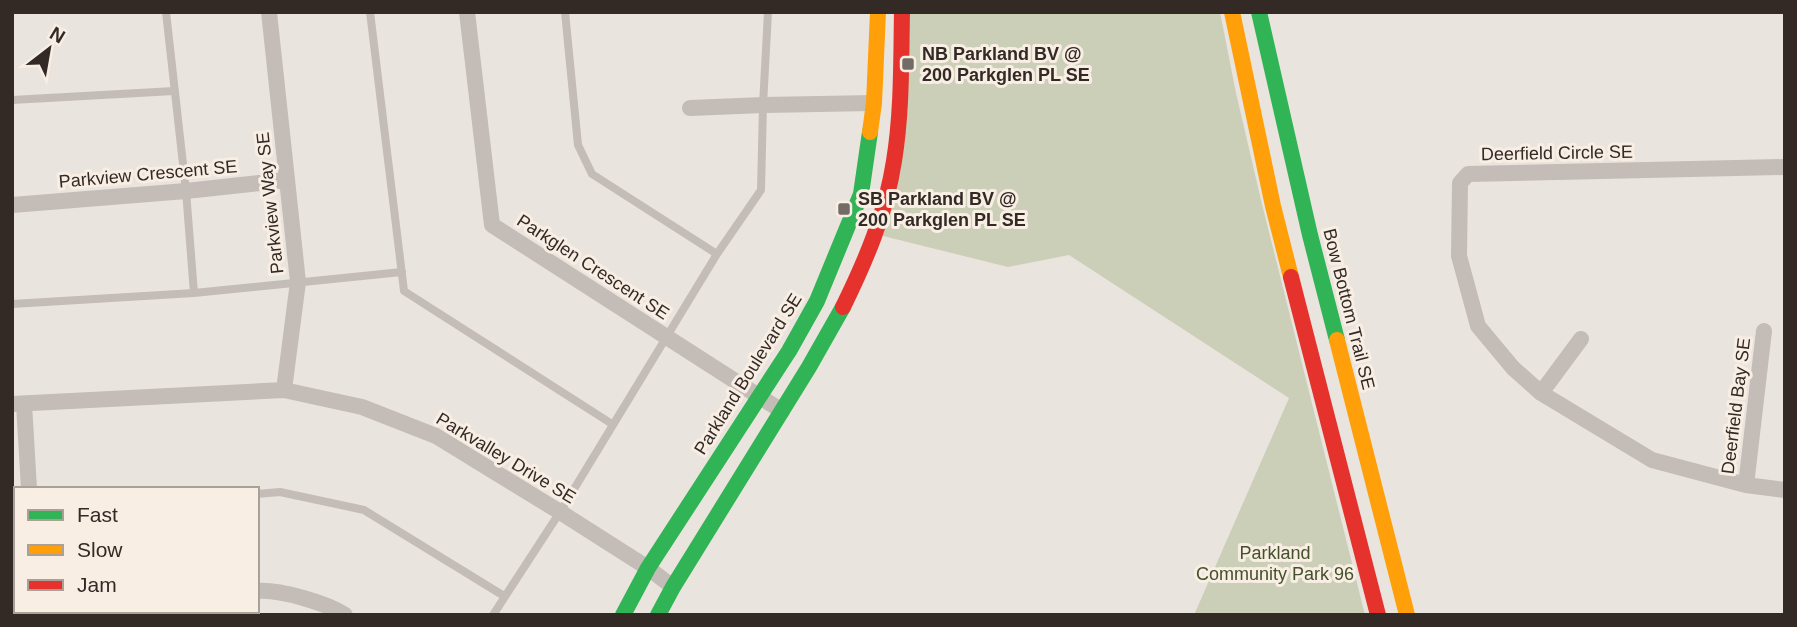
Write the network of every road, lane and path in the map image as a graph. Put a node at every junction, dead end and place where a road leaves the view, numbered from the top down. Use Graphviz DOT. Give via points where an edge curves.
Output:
graph roads {
  1 [pos="166,12"];
  2 [pos="269,12"];
  3 [pos="370,12"];
  4 [pos="467,12"];
  5 [pos="565,12"];
  6 [pos="768,12"];
  7 [pos="878,12"];
  8 [pos="902,12"];
  9 [pos="1232,12"];
  10 [pos="1259,12"];
  11 [pos="174,91"];
  12 [pos="12,100"];
  13 [pos="874,103"];
  14 [pos="763,104"];
  15 [pos="690,108"];
  16 [pos="1785,167"];
  17 [pos="287,180"];
  18 [pos="186,191"];
  19 [pos="12,205"];
  20 [pos="717,254"];
  21 [pos="402,272"];
  22 [pos="298,282"];
  23 [pos="194,293"];
  24 [pos="12,304"];
  25 [pos="1764,331"];
  26 [pos="668,337"];
  27 [pos="1581,339"];
  28 [pos="284,390"];
  29 [pos="1541,393"];
  30 [pos="760,397"];
  31 [pos="18,404"];
  32 [pos="782,411"];
  33 [pos="612,424"];
  34 [pos="1746,485"];
  35 [pos="29,487"];
  36 [pos="1785,490"];
  37 [pos="259,494"];
  38 [pos="561,512"];
  39 [pos="648,568"];
  40 [pos="673,587"];
  41 [pos="259,591"];
  42 [pos="504,596"];
  43 [pos="345,615"];
  44 [pos="493,615"];
  45 [pos="623,615"];
  46 [pos="658,615"];
  47 [pos="1378,615"];
  48 [pos="1407,615"];
  1 -- 11 [label="lane"];
  2 -- 17 [label="street, Parkview Way SE"];
  3 -- 21 [label="lane"];
  4 -- 26 [label="street, Parkglen Crescent SE" via="492,225"];
  5 -- 20 [label="lane" via="578,145 592,174"];
  6 -- 14 [label="lane"];
  7 -- 13 [label="street, Parkland Boulevard SE"];
  8 -- 32 [label="street" via="898,124 891,180 878,229 844,305"];
  9 -- 47 [label="street" via="1273,206"];
  10 -- 48 [label="street, Bow Bottom Trail SE" via="1310,235"];
  11 -- 12 [label="lane"];
  11 -- 18 [label="lane"];
  13 -- 14 [label="street"];
  13 -- 30 [label="street, Parkland Boulevard SE" via="860,194 817,301"];
  14 -- 15 [label="street"];
  14 -- 20 [label="lane" via="761,190"];
  16 -- 29 [label="street, Deerfield Circle SE" via="1468,174 1460,183 1459,256 1478,326"];
  17 -- 18 [label="street, Parkview Crescent SE"];
  17 -- 22 [label="street, Parkview Way SE"];
  18 -- 19 [label="street, Parkview Crescent SE"];
  18 -- 23 [label="lane"];
  20 -- 26 [label="lane"];
  21 -- 22 [label="lane"];
  21 -- 33 [label="lane" via="404,291"];
  22 -- 23 [label="lane"];
  22 -- 28 [label="street, Parkview Way SE"];
  23 -- 24 [label="lane"];
  25 -- 34 [label="street, Deerfield Bay SE"];
  26 -- 30 [label="street, Parkglen Crescent SE"];
  26 -- 33 [label="lane"];
  27 -- 29 [label="street"];
  28 -- 31 [label="street, Parkvalley Drive SE"];
  28 -- 38 [label="street, Parkvalley Drive SE" via="362,407 436,436"];
  29 -- 34 [label="street, Deerfield Circle SE" via="1652,460"];
  30 -- 32 [label="street, Parkglen Crescent SE"];
  30 -- 39 [label="street, Parkland Boulevard SE"];
  31 -- 35 [label="street"];
  32 -- 40 [label="street"];
  33 -- 38 [label="lane"];
  34 -- 36 [label="street, Deerfield Circle SE"];
  37 -- 42 [label="lane" via="280,492 363,510"];
  38 -- 39 [label="street, Parkvalley Drive SE"];
  38 -- 42 [label="lane"];
  39 -- 40 [label="street, Parkvalley Drive SE"];
  39 -- 45 [label="street, Parkland Boulevard SE"];
  40 -- 46 [label="street"];
  41 -- 43 [label="street" via="282,593"];
  42 -- 44 [label="lane"];
}
